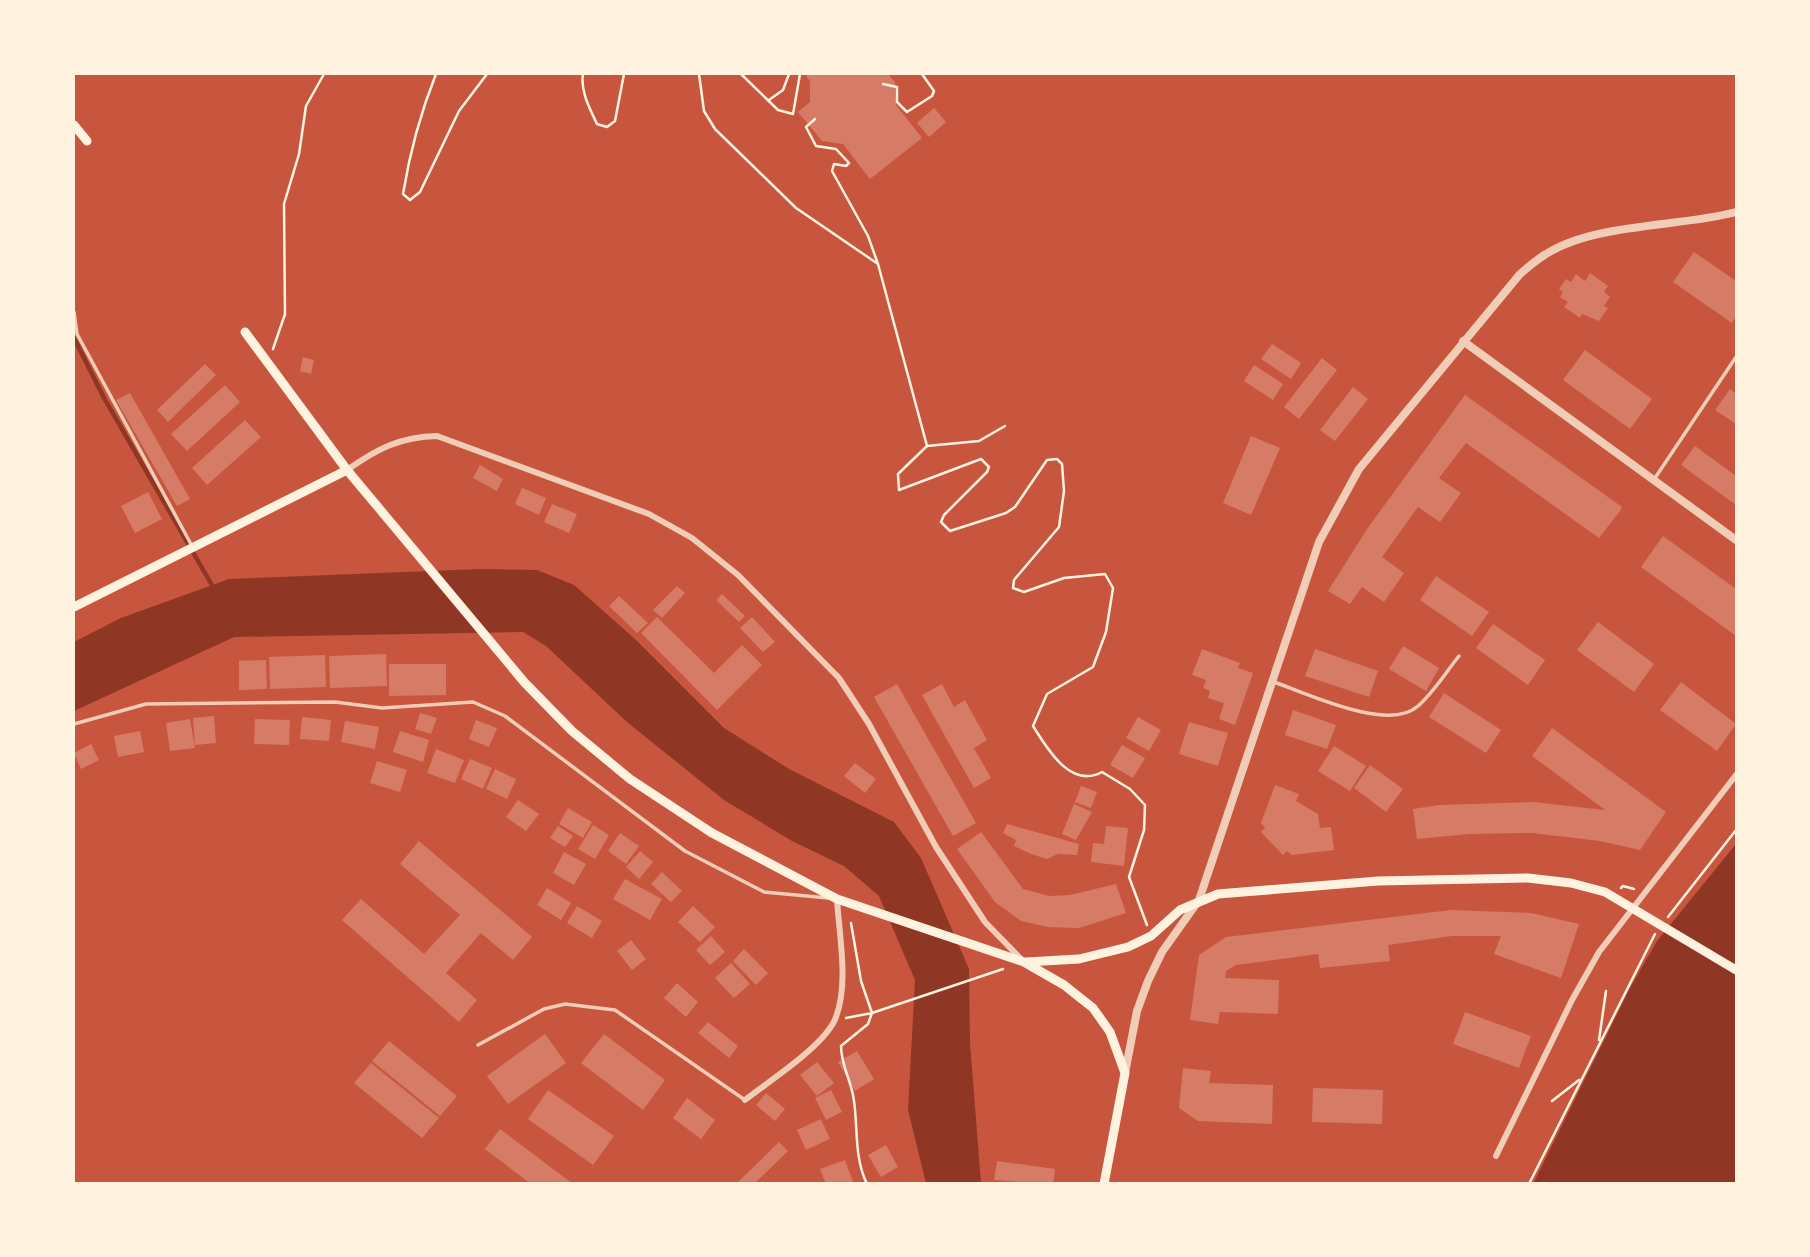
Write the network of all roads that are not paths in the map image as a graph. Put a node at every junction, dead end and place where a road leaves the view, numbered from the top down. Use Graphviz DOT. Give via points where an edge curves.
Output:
graph roads {
  1 [pos="74,125"];
  2 [pos="88,141"];
  3 [pos="1737,212"];
  4 [pos="74,313"];
  5 [pos="245,332"];
  6 [pos="1463,341"];
  7 [pos="1737,357"];
  8 [pos="347,470"];
  9 [pos="1654,480"];
  10 [pos="1737,540"];
  11 [pos="193,548"];
  12 [pos="74,607"];
  13 [pos="1459,656"];
  14 [pos="1274,682"];
  15 [pos="74,724"];
  16 [pos="1737,775"];
  17 [pos="837,899"];
  18 [pos="1199,900"];
  19 [pos="1024,962"];
  20 [pos="1737,970"];
  21 [pos="478,1045"];
  22 [pos="1125,1073"];
  23 [pos="745,1100"];
  24 [pos="1496,1156"];
  25 [pos="1104,1184"];
  1 -- 2 [label="main road"];
  3 -- 6 [label="street" via="1635,228 1547,253 1520,274"];
  4 -- 11 [label="lane" via="77,334"];
  5 -- 8 [label="main road"];
  6 -- 9 [label="street"];
  6 -- 14 [label="street" via="1359,469 1339,504 1319,542"];
  7 -- 9 [label="lane"];
  8 -- 11 [label="main road"];
  8 -- 17 [label="main road" via="509,664 572,731 630,779 712,833"];
  8 -- 19 [label="street" via="389,442 437,436 649,514 692,538 738,575 839,678 936,847 985,922"];
  9 -- 10 [label="street"];
  11 -- 12 [label="main road"];
  13 -- 14 [label="lane" via="1418,707 1408,712 1355,711"];
  14 -- 18 [label="street"];
  15 -- 17 [label="lane" via="146,704 335,702 382,708 473,702 505,716 685,851 729,876 764,892"];
  16 -- 24 [label="street" via="1599,952"];
  17 -- 19 [label="main road"];
  17 -- 23 [label="street" via="842,998 835,1020 823,1037"];
  18 -- 19 [label="main road" via="1151,936 1128,947 1092,956"];
  18 -- 20 [label="main road" via="1218,894 1378,881 1528,878 1588,886 1615,897"];
  18 -- 22 [label="street" via="1162,951 1148,981"];
  19 -- 22 [label="main road" via="1093,1008 1110,1032"];
  21 -- 23 [label="lane" via="554,1006 615,1010"];
  22 -- 25 [label="main road"];
}
